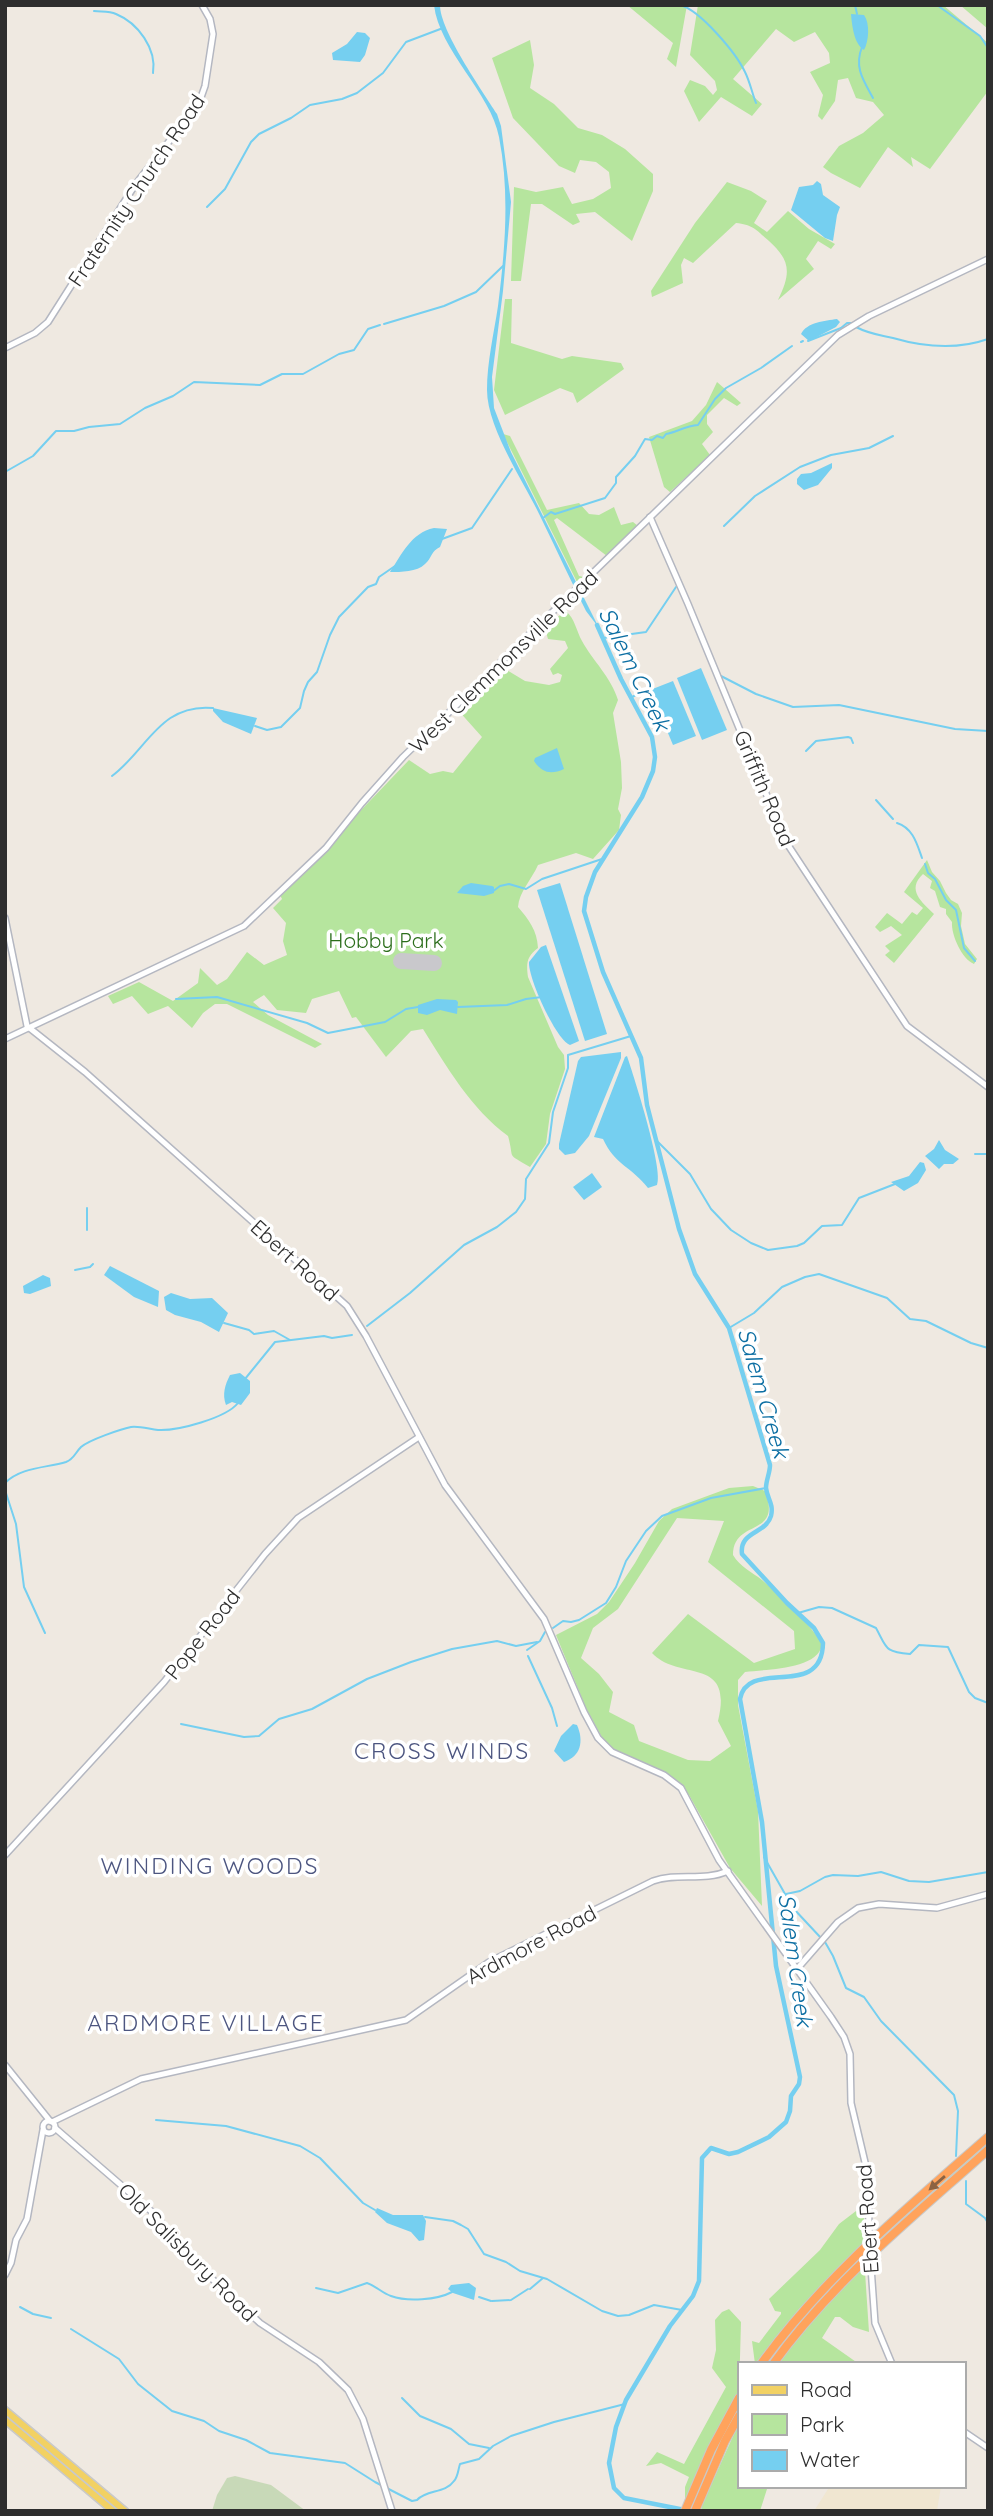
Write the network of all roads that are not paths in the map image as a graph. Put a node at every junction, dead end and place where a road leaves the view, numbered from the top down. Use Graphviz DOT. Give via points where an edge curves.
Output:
graph roads {
  1 [pos="202,5"];
  2 [pos="988,259"];
  3 [pos="5,348"];
  4 [pos="650,517"];
  5 [pos="5,918"];
  6 [pos="29,1028"];
  7 [pos="5,1039"];
  8 [pos="988,1087"];
  9 [pos="419,1437"];
  10 [pos="5,1855"];
  11 [pos="728,1871"];
  12 [pos="988,1894"];
  13 [pos="797,1969"];
  14 [pos="5,2065"];
  15 [pos="50,2127"];
  16 [pos="988,2137"];
  17 [pos="988,2150"];
  18 [pos="5,2275"];
  19 [pos="763,2362"];
  20 [pos="774,2362"];
  21 [pos="891,2362"];
  22 [pos="738,2400"];
  23 [pos="5,2410"];
  24 [pos="738,2418"];
  25 [pos="5,2420"];
  26 [pos="965,2432"];
  27 [pos="988,2448"];
  28 [pos="73,2472"];
  29 [pos="691,2508"];
  30 [pos="113,2511"];
  31 [pos="125,2511"];
  32 [pos="392,2511"];
  1 -- 3 [label="main road, Fraternity Church Road" via="213,34 199,103 135,185 48,321"];
  2 -- 4 [label="main road, West Clemmonsville Road" via="838,335"];
  4 -- 6 [label="main road, West Clemmonsville Road" via="392,769 326,848 244,926"];
  4 -- 8 [label="main road, Griffith Road" via="786,842 901,1018 920,1038"];
  5 -- 6 [label="main road"];
  6 -- 7 [label="main road, West Clemmonsville Road"];
  6 -- 9 [label="main road, Ebert Road" via="85,1072 347,1306"];
  9 -- 10 [label="main road, Pope Road" via="298,1518 164,1682"];
  9 -- 11 [label="main road, Ebert Road" via="445,1485 536,1608 598,1738 618,1756 675,1783"];
  11 -- 13 [label="main road, Ebert Road"];
  11 -- 15 [label="main road, Ardmore Road" via="653,1881 488,1962 406,2020 141,2079"];
  12 -- 13 [label="main road" via="937,1908 879,1904 858,1908 838,1922"];
  13 -- 21 [label="main road, Ebert Road, bridge" via="848,2049 850,2102 867,2175 875,2323"];
  14 -- 15 [label="main road, Old Salisbury Road"];
  15 -- 18 [label="main road" via="41,2140 27,2219"];
  15 -- 32 [label="main road, Old Salisbury Road" via="151,2211 209,2276 260,2323 319,2362 348,2390 358,2407"];
  16 -- 19 [label="highway, one-way" via="829,2281"];
  17 -- 20 [label="highway" via="830,2294"];
  22 -- 29 [label="highway" via="711,2450"];
  23 -- 28 [label="main road"];
  24 -- 29 [label="highway"];
  25 -- 28 [label="main road"];
  26 -- 27 [label="main road"];
  28 -- 30 [label="main road"];
  28 -- 31 [label="main road"];
}
